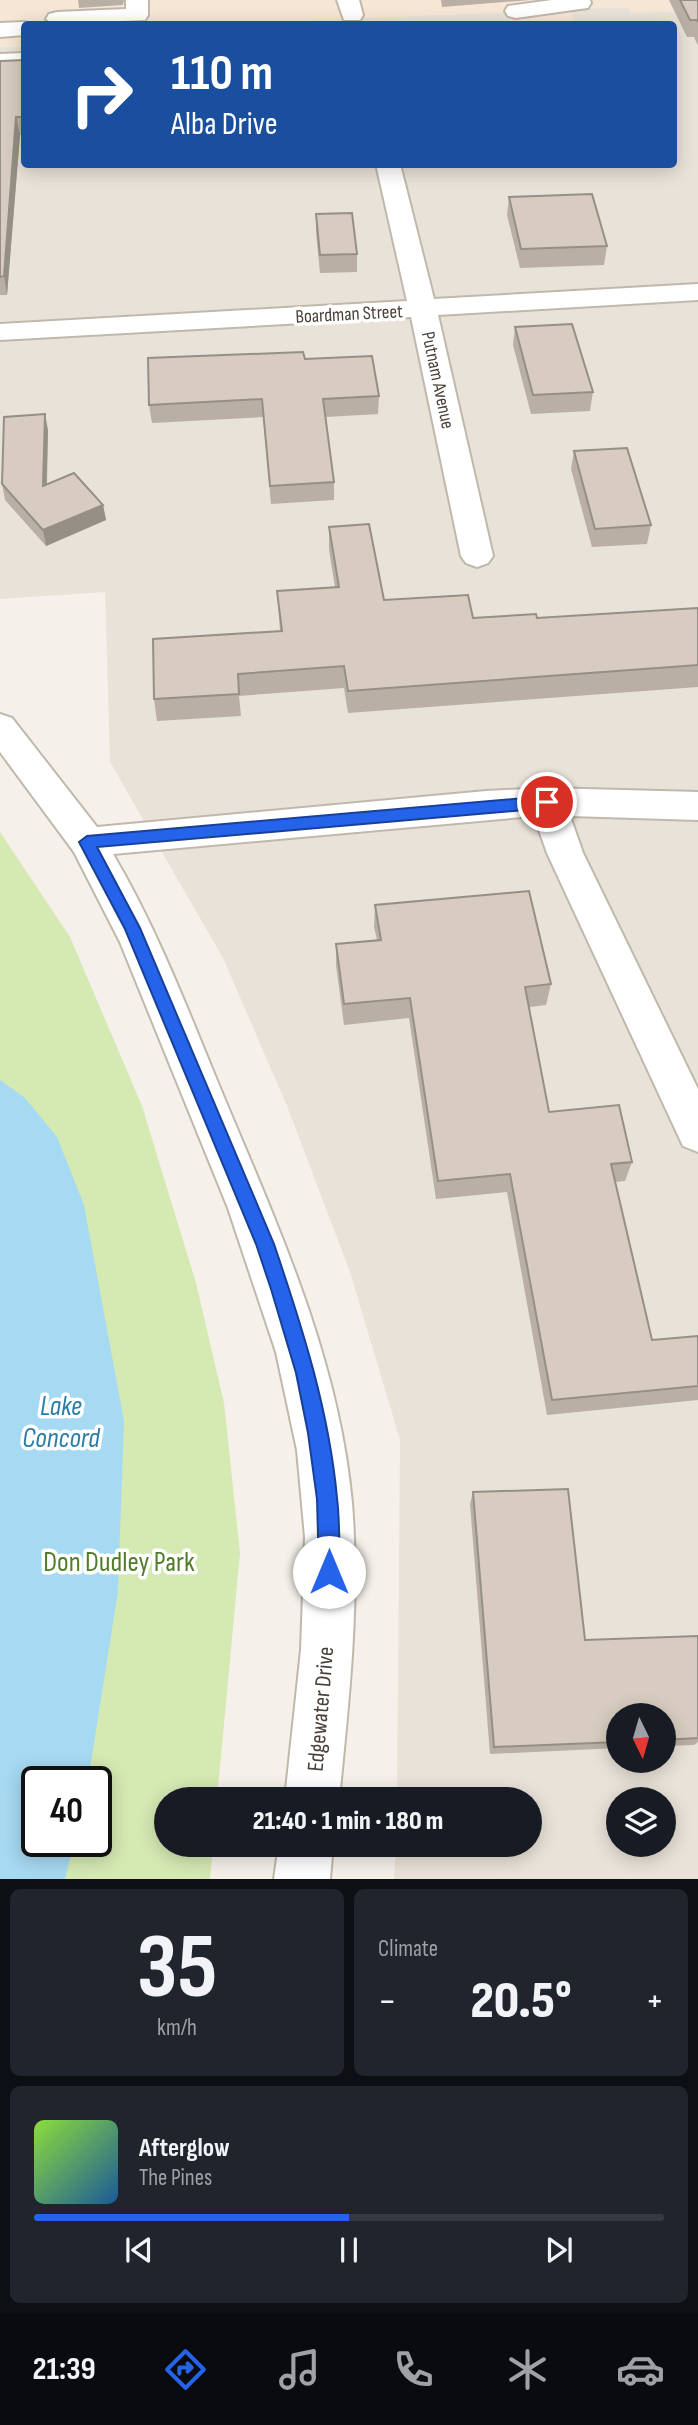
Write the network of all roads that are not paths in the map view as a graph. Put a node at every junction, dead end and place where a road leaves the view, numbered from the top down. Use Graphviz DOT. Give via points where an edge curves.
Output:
graph roads {
  1 [pos="137,0"];
  2 [pos="579,0"];
  3 [pos="516,12"];
  4 [pos="57,15"];
  5 [pos="21,29"];
  6 [pos="0,30"];
  7 [pos="21,60"];
  8 [pos="0,61"];
  9 [pos="389,168"];
  10 [pos="698,292"];
  11 [pos="424,309"];
  12 [pos="0,332"];
  13 [pos="477,556"];
  14 [pos="0,727"];
  15 [pos="547,802"];
  16 [pos="698,806"];
  17 [pos="87,842"];
  18 [pos="698,1133"];
  19 [pos="313,1787"];
  20 [pos="305,1857"];
  21 [pos="302,1879"];
  1 -- 4 [label="street" via="137,15"];
  2 -- 3 [label="street"];
  5 -- 6 [label="street"];
  7 -- 8 [label="street"];
  9 -- 11 [label="street, Putnam Avenue"];
  10 -- 11 [label="street, Boardman Street"];
  11 -- 12 [label="street, Boardman Street"];
  11 -- 13 [label="street, Putnam Avenue"];
  14 -- 17 [label="street, Edgewater Drive"];
  15 -- 16 [label="street"];
  15 -- 17 [label="street"];
  15 -- 18 [label="street" via="565,853"];
  17 -- 19 [label="street, Edgewater Drive" via="132,928 260,1232 305,1373 318,1433 330,1548"];
  20 -- 21 [label="street"];
}
